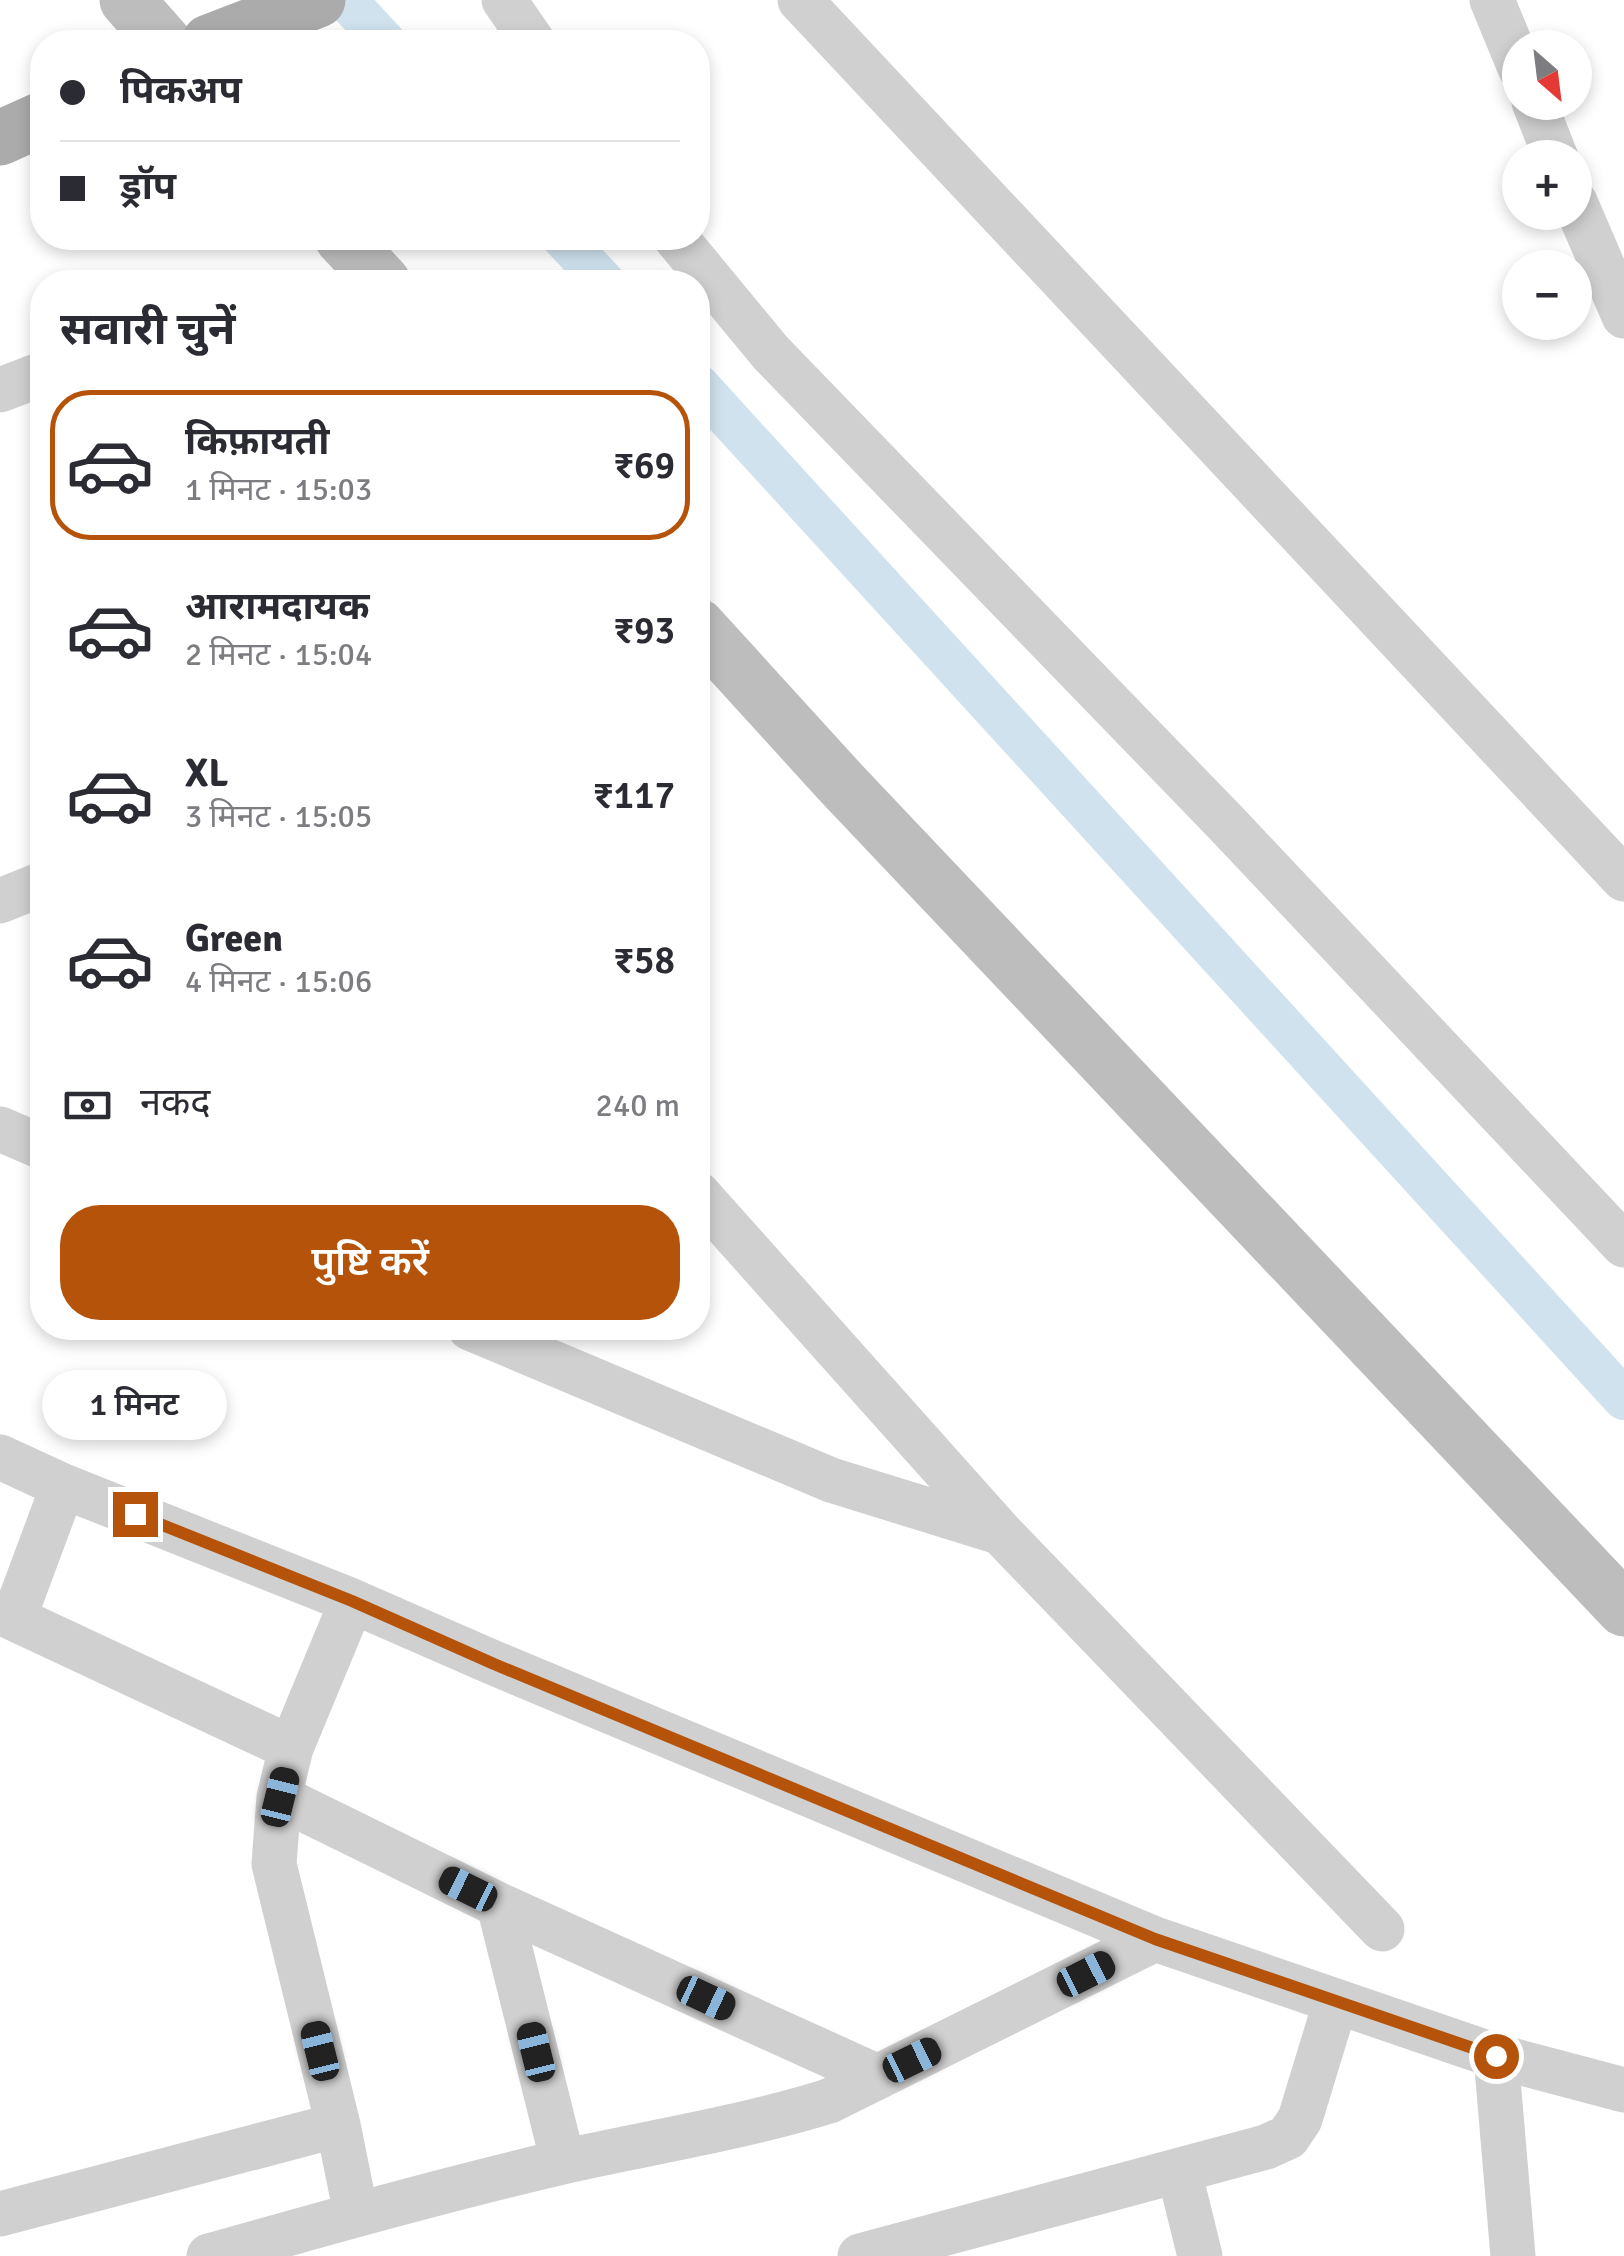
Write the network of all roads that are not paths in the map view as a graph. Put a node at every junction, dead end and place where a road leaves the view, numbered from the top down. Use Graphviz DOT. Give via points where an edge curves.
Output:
graph roads {
  1 [pos="127,0"];
  2 [pos="318,0"];
  3 [pos="504,0"];
  4 [pos="800,0"];
  5 [pos="1492,0"];
  6 [pos="153,30"];
  7 [pos="240,30"];
  8 [pos="525,30"];
  9 [pos="1504,30"];
  10 [pos="30,124"];
  11 [pos="0,138"];
  12 [pos="1587,230"];
  13 [pos="353,250"];
  14 [pos="686,250"];
  15 [pos="372,270"];
  16 [pos="702,270"];
  17 [pos="710,279"];
  18 [pos="1624,316"];
  19 [pos="30,379"];
  20 [pos="0,390"];
  21 [pos="710,639"];
  22 [pos="1624,879"];
  23 [pos="30,889"];
  24 [pos="0,901"];
  25 [pos="0,1129"];
  26 [pos="30,1142"];
  27 [pos="710,1207"];
  28 [pos="1624,1245"];
  29 [pos="498,1340"];
  30 [pos="0,1457"];
  31 [pos="63,1486"];
  32 [pos="1000,1532"];
  33 [pos="352,1601"];
  34 [pos="1624,1609"];
  35 [pos="7,1615"];
  36 [pos="292,1748"];
  37 [pos="280,1797"];
  38 [pos="499,1905"];
  39 [pos="1382,1928"];
  40 [pos="1155,1939"];
  41 [pos="1336,2001"];
  42 [pos="1496,2056"];
  43 [pos="878,2077"];
  44 [pos="1624,2090"];
  45 [pos="338,2125"];
  46 [pos="563,2162"];
  47 [pos="1179,2170"];
  48 [pos="0,2214"];
  49 [pos="356,2214"];
  50 [pos="209,2256"];
  51 [pos="860,2256"];
  52 [pos="1200,2256"];
  53 [pos="1513,2256"];
  1 -- 6 [label="street"];
  2 -- 7 [label="main road"];
  3 -- 8 [label="street"];
  4 -- 22 [label="street"];
  5 -- 9 [label="street"];
  10 -- 11 [label="main road"];
  12 -- 18 [label="street"];
  13 -- 15 [label="street"];
  14 -- 16 [label="street"];
  17 -- 28 [label="street" via="770,352"];
  19 -- 20 [label="street"];
  21 -- 34 [label="street"];
  23 -- 24 [label="street"];
  25 -- 26 [label="street"];
  27 -- 32 [label="street"];
  29 -- 32 [label="street" via="831,1480"];
  30 -- 31 [label="street"];
  31 -- 33 [label="street"];
  31 -- 35 [label="street"];
  32 -- 39 [label="street"];
  33 -- 36 [label="street"];
  33 -- 40 [label="street"];
  35 -- 36 [label="street"];
  36 -- 37 [label="street"];
  37 -- 38 [label="street"];
  37 -- 45 [label="street" via="274,1864"];
  38 -- 43 [label="street"];
  38 -- 46 [label="street"];
  40 -- 41 [label="street"];
  40 -- 43 [label="street"];
  41 -- 42 [label="street"];
  41 -- 47 [label="street" via="1300,2119 1288,2137"];
  42 -- 44 [label="street"];
  42 -- 53 [label="street"];
  43 -- 46 [label="street" via="775,2118"];
  45 -- 48 [label="street"];
  45 -- 49 [label="street"];
  46 -- 49 [label="street"];
  47 -- 51 [label="street"];
  47 -- 52 [label="street"];
  49 -- 50 [label="street"];
}
